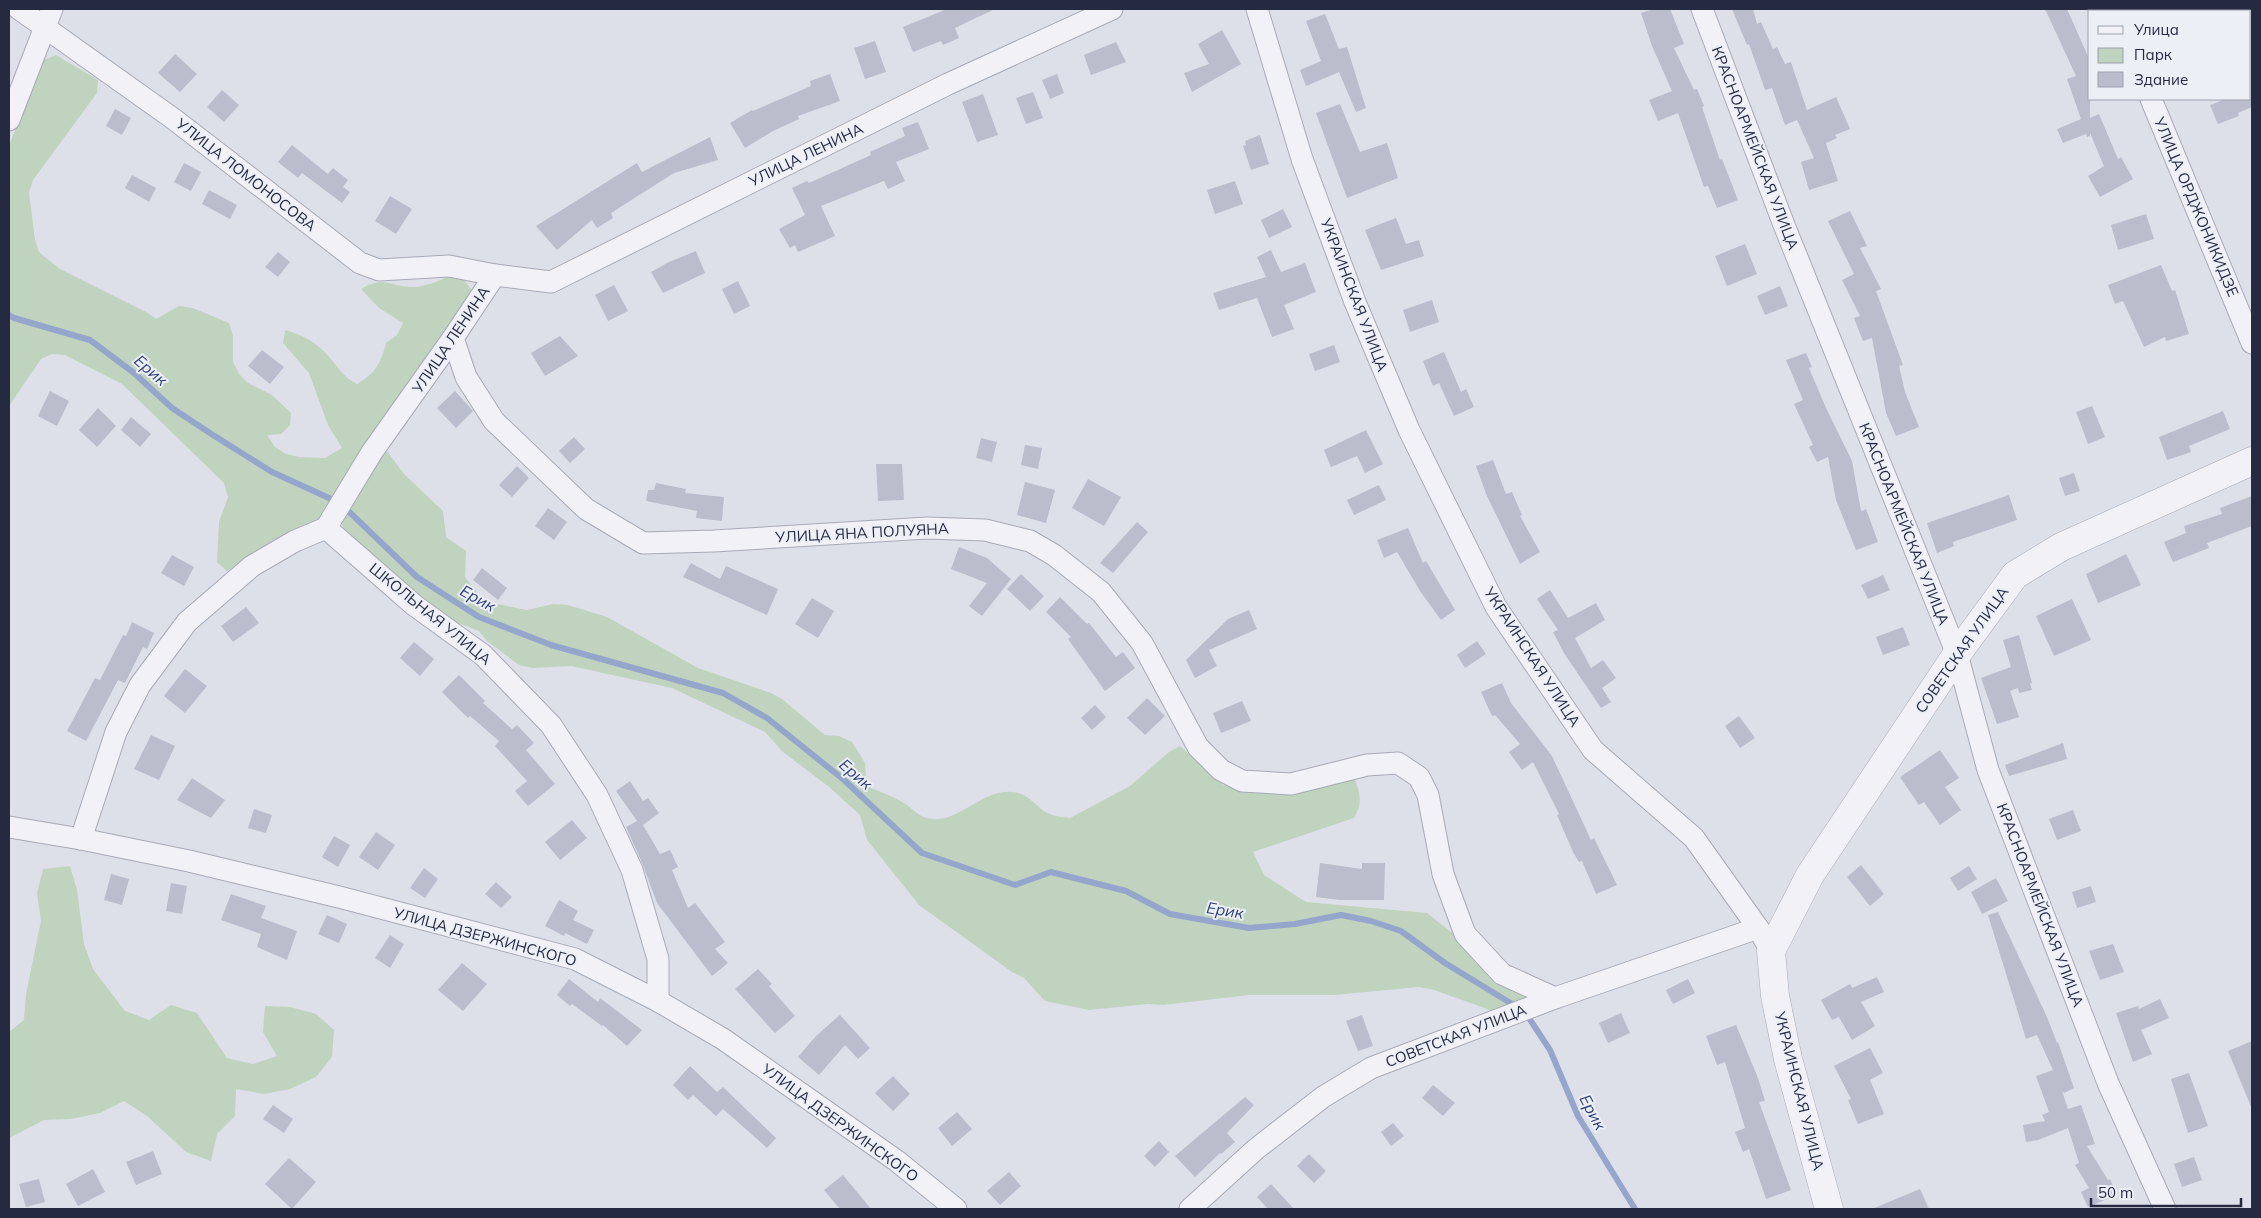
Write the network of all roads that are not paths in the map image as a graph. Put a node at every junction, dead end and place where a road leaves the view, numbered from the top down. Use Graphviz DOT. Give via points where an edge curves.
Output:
graph roads {
  1 [pos="19,9"];
  2 [pos="1112,9"];
  3 [pos="1257,9"];
  4 [pos="1702,9"];
  5 [pos="48,18"];
  6 [pos="2151,100"];
  7 [pos="9,120"];
  8 [pos="495,275"];
  9 [pos="453,338"];
  10 [pos="2252,343"];
  11 [pos="2252,460"];
  12 [pos="326,528"];
  13 [pos="1957,654"];
  14 [pos="9,828"];
  15 [pos="82,839"];
  16 [pos="1765,939"];
  17 [pos="1555,998"];
  18 [pos="658,1001"];
  19 [pos="956,1209"];
  20 [pos="1190,1209"];
  21 [pos="1829,1209"];
  22 [pos="2165,1209"];
  1 -- 5 [label="street, УЛИЦА ЛОМОНОСОВА"];
  2 -- 8 [label="street, УЛИЦА ЛЕНИНА" via="948,84 551,282"];
  3 -- 16 [label="street, УКРАИНСКАЯ УЛИЦА" via="1302,159 1355,302 1409,430 1496,607 1593,750 1694,838"];
  4 -- 13 [label="street, КРАСНОАРМЕЙСКАЯ УЛИЦА" via="1784,225"];
  5 -- 7 [label="street"];
  5 -- 8 [label="street, УЛИЦА ЛОМОНОСОВА" via="174,120 360,262 379,270 450,266"];
  6 -- 10 [label="street, УЛИЦА ОРДЖОНИКИДЗЕ"];
  8 -- 9 [label="street, УЛИЦА ЛЕНИНА"];
  9 -- 12 [label="street, УЛИЦА ЛЕНИНА" via="372,452"];
  9 -- 17 [label="street, УЛИЦА ЯНА ПОЛУЯНА" via="466,377 494,421 586,509 643,543 927,528 985,530 1030,541 1054,555 1101,592 1142,643 1198,747 1221,770 1242,781 1291,784 1367,765 1398,763 1420,777 1428,795 1443,874 1465,934 1502,974"];
  11 -- 13 [label="street, СОВЕТСКАЯ УЛИЦА" via="2061,547 2015,575"];
  12 -- 15 [label="street" via="295,541 252,566 186,622 140,685 116,732"];
  12 -- 18 [label="street, ШКОЛЬНАЯ УЛИЦА" via="414,605 484,655 551,725 597,795 632,870 658,960"];
  13 -- 16 [label="street, СОВЕТСКАЯ УЛИЦА"];
  13 -- 22 [label="street, КРАСНОАРМЕЙСКАЯ УЛИЦА" via="1988,770 2108,1083"];
  14 -- 15 [label="street, УЛИЦА ДЗЕРЖИНСКОГО"];
  15 -- 18 [label="street, УЛИЦА ДЗЕРЖИНСКОГО" via="339,897 575,959"];
  16 -- 17 [label="street, СОВЕТСКАЯ УЛИЦА"];
  16 -- 21 [label="street, УКРАИНСКАЯ УЛИЦА" via="1788,1058"];
  17 -- 20 [label="street, СОВЕТСКАЯ УЛИЦА" via="1371,1068 1323,1097 1256,1149"];
  18 -- 19 [label="street, УЛИЦА ДЗЕРЖИНСКОГО" via="731,1045 897,1161"];
}
